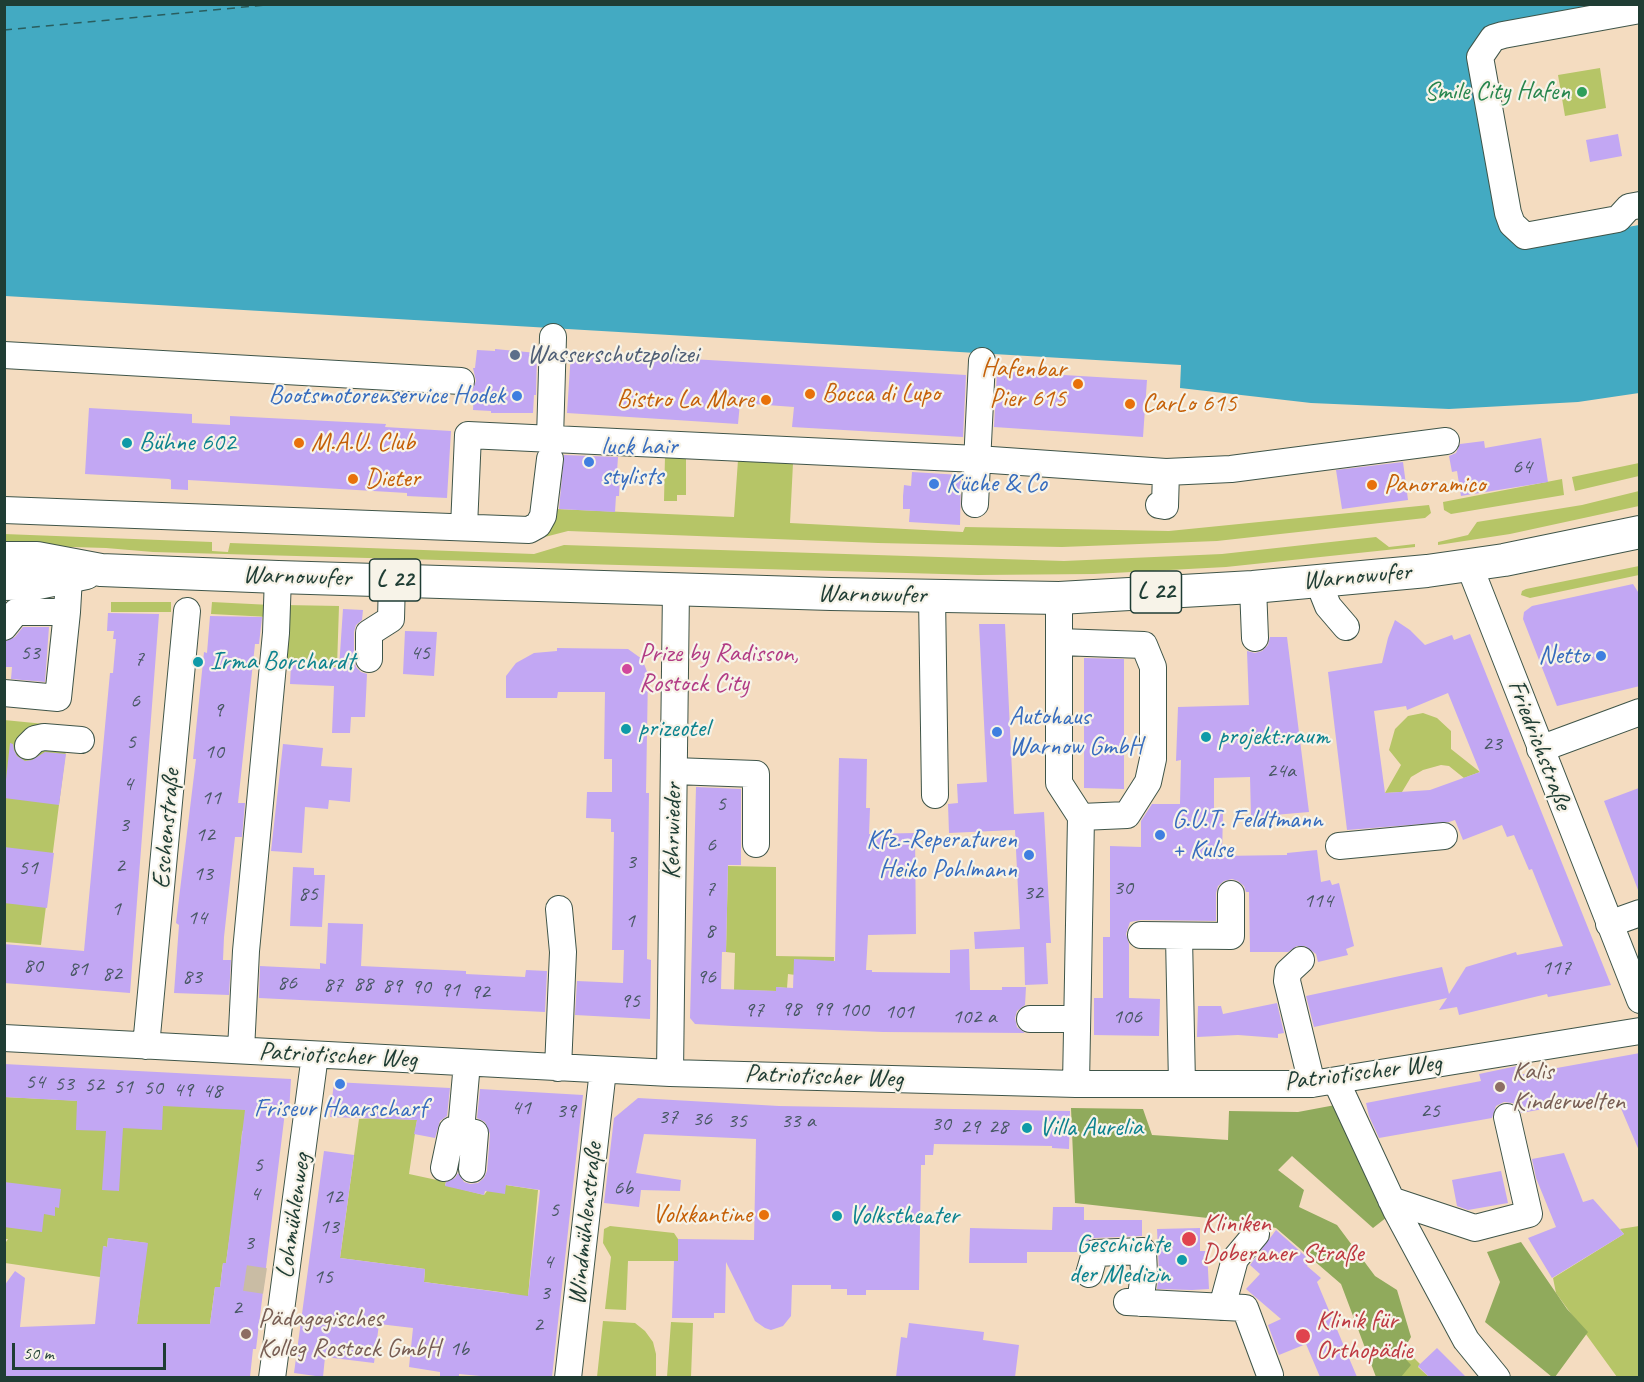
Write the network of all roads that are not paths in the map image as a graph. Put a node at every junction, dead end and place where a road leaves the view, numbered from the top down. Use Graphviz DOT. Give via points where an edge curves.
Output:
graph roads {
  1 [pos="1640,10"];
  2 [pos="1639,214"];
  3 [pos="554,337"];
  4 [pos="4,355"];
  5 [pos="982,361"];
  6 [pos="461,381"];
  7 [pos="1446,441"];
  8 [pos="550,449"];
  9 [pos="977,459"];
  10 [pos="1166,472"];
  11 [pos="975,504"];
  12 [pos="1158,505"];
  13 [pos="4,510"];
  14 [pos="464,527"];
  15 [pos="1640,532"];
  16 [pos="4,558"];
  17 [pos="1469,565"];
  18 [pos="101,570"];
  19 [pos="69,577"];
  20 [pos="278,577"];
  21 [pos="392,580"];
  22 [pos="1318,581"];
  23 [pos="4,584"];
  24 [pos="1253,587"];
  25 [pos="676,589"];
  26 [pos="932,596"];
  27 [pos="1059,598"];
  28 [pos="187,611"];
  29 [pos="67,612"];
  30 [pos="4,627"];
  31 [pos="1346,627"];
  32 [pos="1255,638"];
  33 [pos="1059,642"];
  34 [pos="369,659"];
  35 [pos="4,693"];
  36 [pos="1640,711"];
  37 [pos="81,740"];
  38 [pos="28,746"];
  39 [pos="1540,749"];
  40 [pos="674,771"];
  41 [pos="935,795"];
  42 [pos="1081,817"];
  43 [pos="1444,836"];
  44 [pos="756,844"];
  45 [pos="1339,846"];
  46 [pos="1231,894"];
  47 [pos="559,909"];
  48 [pos="1640,913"];
  49 [pos="1609,924"];
  50 [pos="1141,935"];
  51 [pos="1179,937"];
  52 [pos="1301,960"];
  53 [pos="1640,1000"];
  54 [pos="1030,1019"];
  55 [pos="1077,1019"];
  56 [pos="1640,1031"];
  57 [pos="4,1038"];
  58 [pos="146,1046"];
  59 [pos="241,1050"];
  60 [pos="315,1055"];
  61 [pos="467,1063"];
  62 [pos="558,1068"];
  63 [pos="603,1070"];
  64 [pos="676,1073"];
  65 [pos="1324,1083"];
  66 [pos="1076,1084"];
  67 [pos="1182,1084"];
  68 [pos="1507,1117"];
  69 [pos="460,1130"];
  70 [pos="444,1168"];
  71 [pos="472,1169"];
  72 [pos="1391,1200"];
  73 [pos="1256,1234"];
  74 [pos="1089,1274"];
  75 [pos="1222,1307"];
  76 [pos="1270,1375"];
  77 [pos="272,1377"];
  78 [pos="568,1377"];
  79 [pos="1497,1377"];
  1 -- 2 [label="street" via="1503,35 1493,38 1480,57 1512,224 1525,236 1618,219 1629,207"];
  3 -- 8 [label="street"];
  4 -- 6 [label="street"];
  5 -- 9 [label="street"];
  7 -- 10 [label="street" via="1231,469"];
  8 -- 9 [label="street"];
  8 -- 14 [label="street" via="543,516 538,525 529,530"];
  8 -- 14 [label="street" via="468,435"];
  9 -- 10 [label="street"];
  9 -- 11 [label="street"];
  10 -- 12 [label="street" via="1165,506"];
  13 -- 14 [label="street"];
  15 -- 17 [label="main road, Warnowufer / L 22"];
  16 -- 18 [label="main road, Warnowufer / L 22" via="37,558"];
  17 -- 22 [label="main road, Warnowufer / L 22"];
  17 -- 39 [label="street, Friedrichstraße"];
  18 -- 19 [label="main road, Warnowufer / L 22"];
  18 -- 20 [label="main road, Warnowufer / L 22"];
  19 -- 23 [label="main road, Warnowufer / L 22"];
  19 -- 29 [label="street"];
  20 -- 21 [label="main road, Warnowufer / L 22"];
  20 -- 59 [label="street"];
  21 -- 25 [label="main road, Warnowufer / L 22"];
  21 -- 34 [label="street" via="391,619 369,633"];
  22 -- 24 [label="main road, Warnowufer / L 22"];
  22 -- 31 [label="street" via="1328,606"];
  24 -- 27 [label="main road, Warnowufer / L 22"];
  24 -- 32 [label="street"];
  25 -- 26 [label="main road, Warnowufer / L 22"];
  25 -- 40 [label="street, Kehrwieder"];
  26 -- 27 [label="main road, Warnowufer / L 22"];
  26 -- 41 [label="street"];
  27 -- 33 [label="street"];
  28 -- 58 [label="street, Eschenstraße"];
  29 -- 30 [label="street" via="16,612"];
  29 -- 35 [label="street" via="58,698"];
  33 -- 42 [label="street" via="1059,783"];
  33 -- 42 [label="street" via="1144,645 1154,667 1153,759 1148,782 1127,815"];
  36 -- 39 [label="street"];
  37 -- 38 [label="street" via="44,737"];
  39 -- 49 [label="street, Friedrichstraße"];
  40 -- 44 [label="street" via="756,774"];
  40 -- 64 [label="street, Kehrwieder"];
  42 -- 55 [label="street"];
  43 -- 45 [label="street"];
  46 -- 51 [label="street" via="1231,936"];
  47 -- 62 [label="street" via="563,952"];
  48 -- 49 [label="street"];
  49 -- 53 [label="street, Friedrichstraße"];
  50 -- 51 [label="street"];
  51 -- 67 [label="street"];
  52 -- 65 [label="street" via="1288,972 1287,981"];
  54 -- 55 [label="street"];
  55 -- 66 [label="street"];
  56 -- 65 [label="street, Patriotischer Weg"];
  57 -- 58 [label="street, Patriotischer Weg"];
  58 -- 59 [label="street, Patriotischer Weg"];
  59 -- 60 [label="street, Patriotischer Weg"];
  60 -- 61 [label="street, Patriotischer Weg"];
  60 -- 77 [label="street, Lohmühlenweg" via="275,1282"];
  61 -- 62 [label="street, Patriotischer Weg"];
  61 -- 69 [label="street"];
  62 -- 63 [label="street, Patriotischer Weg"];
  63 -- 64 [label="street, Patriotischer Weg"];
  63 -- 78 [label="street, Windmühlenstraße"];
  64 -- 66 [label="street, Patriotischer Weg"];
  65 -- 67 [label="street, Patriotischer Weg"];
  65 -- 72 [label="street"];
  66 -- 67 [label="street, Patriotischer Weg"];
  68 -- 72 [label="street" via="1529,1214 1475,1228"];
  69 -- 70 [label="street" via="452,1130"];
  69 -- 71 [label="street" via="475,1133"];
  72 -- 79 [label="street" via="1466,1340"];
  73 -- 75 [label="street" via="1235,1259"];
  74 -- 75 [label="street" via="1095,1252 1143,1251 1144,1274 1134,1302"];
  75 -- 76 [label="street" via="1245,1308"];
}
